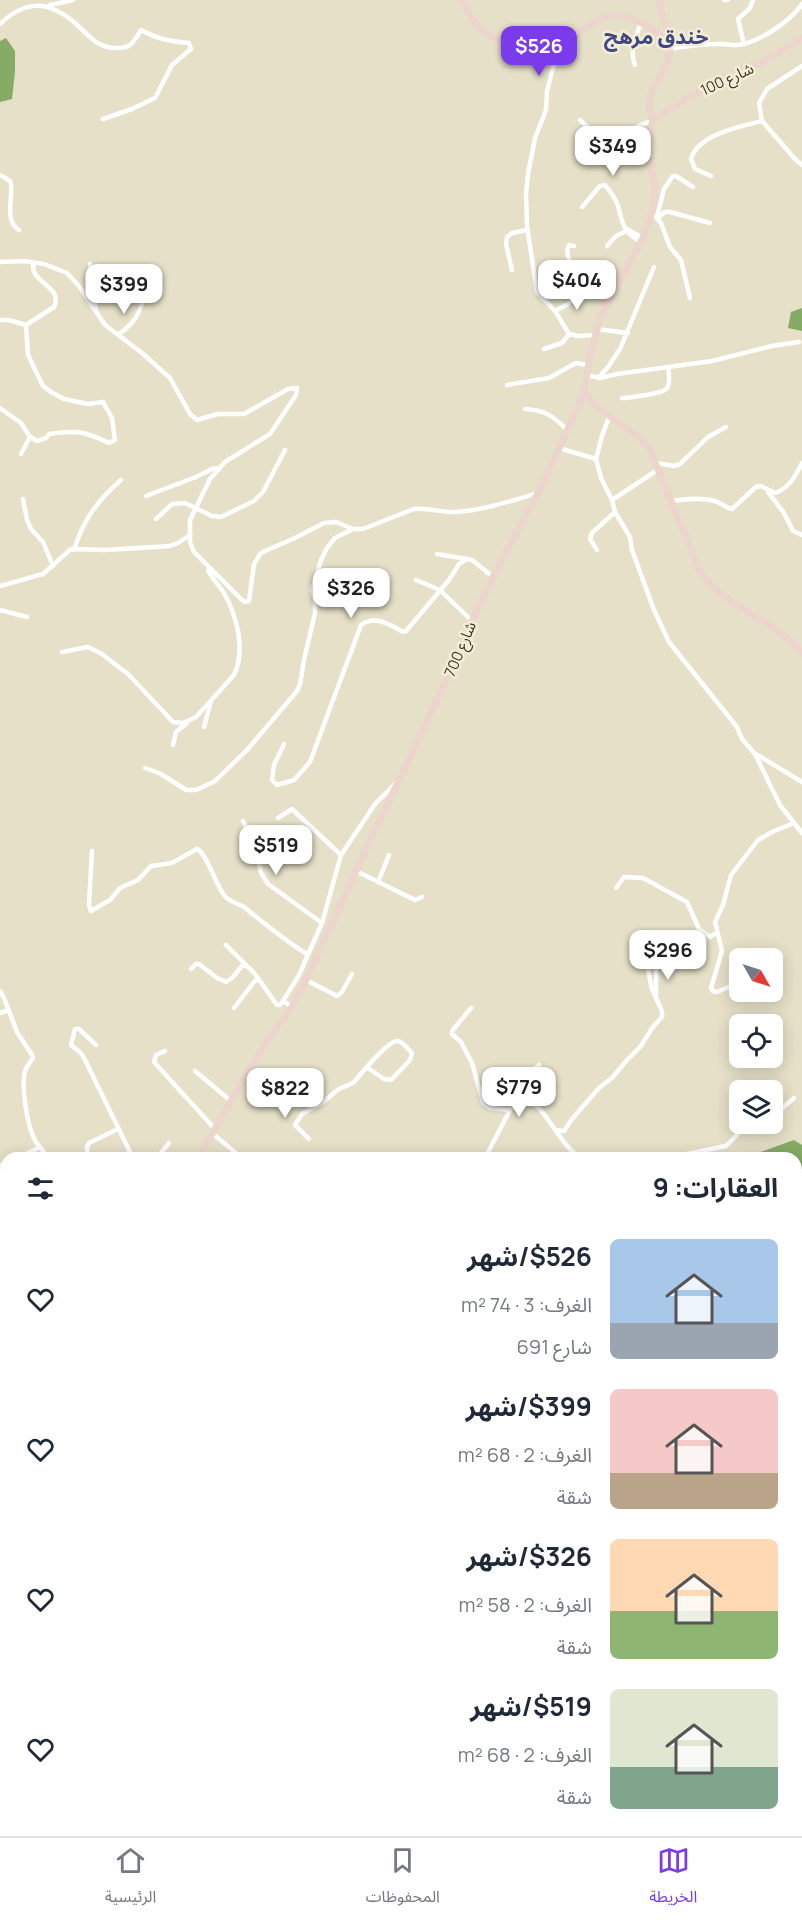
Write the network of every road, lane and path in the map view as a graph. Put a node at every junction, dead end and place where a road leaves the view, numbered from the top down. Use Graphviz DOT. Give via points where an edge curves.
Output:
graph roads {
  1 [pos="73,0"];
  2 [pos="462,0"];
  3 [pos="659,0"];
  4 [pos="753,0"];
  5 [pos="802,4"];
  6 [pos="50,5"];
  7 [pos="641,23"];
  8 [pos="0,24"];
  9 [pos="802,38"];
  10 [pos="744,44"];
  11 [pos="554,46"];
  12 [pos="671,47"];
  13 [pos="635,65"];
  14 [pos="802,66"];
  15 [pos="103,119"];
  16 [pos="580,120"];
  17 [pos="653,121"];
  18 [pos="762,122"];
  19 [pos="802,165"];
  20 [pos="0,175"];
  21 [pos="711,176"];
  22 [pos="693,187"];
  23 [pos="582,207"];
  24 [pos="656,215"];
  25 [pos="710,223"];
  26 [pos="626,229"];
  27 [pos="19,230"];
  28 [pos="527,230"];
  29 [pos="642,240"];
  30 [pos="574,246"];
  31 [pos="607,246"];
  32 [pos="0,262"];
  33 [pos="33,262"];
  34 [pos="90,264"];
  35 [pos="654,267"];
  36 [pos="512,270"];
  37 [pos="619,283"];
  38 [pos="582,289"];
  39 [pos="690,298"];
  40 [pos="142,303"];
  41 [pos="555,312"];
  42 [pos="96,313"];
  43 [pos="0,320"];
  44 [pos="26,325"];
  45 [pos="596,332"];
  46 [pos="628,333"];
  47 [pos="570,334"];
  48 [pos="118,335"];
  49 [pos="799,342"];
  50 [pos="544,349"];
  51 [pos="587,364"];
  52 [pos="668,368"];
  53 [pos="586,375"];
  54 [pos="598,378"];
  55 [pos="507,386"];
  56 [pos="584,390"];
  57 [pos="622,398"];
  58 [pos="593,404"];
  59 [pos="0,408"];
  60 [pos="578,408"];
  61 [pos="525,409"];
  62 [pos="609,417"];
  63 [pos="726,427"];
  64 [pos="567,430"];
  65 [pos="30,437"];
  66 [pos="559,448"];
  67 [pos="285,450"];
  68 [pos="21,454"];
  69 [pos="596,459"];
  70 [pos="802,463"];
  71 [pos="658,466"];
  72 [pos="220,468"];
  73 [pos="121,480"];
  74 [pos="766,490"];
  75 [pos="538,493"];
  76 [pos="146,496"];
  77 [pos="23,499"];
  78 [pos="612,500"];
  79 [pos="671,501"];
  80 [pos="196,508"];
  81 [pos="615,512"];
  82 [pos="156,519"];
  83 [pos="353,529"];
  84 [pos="190,535"];
  85 [pos="802,535"];
  86 [pos="74,550"];
  87 [pos="597,550"];
  88 [pos="437,554"];
  89 [pos="467,559"];
  90 [pos="52,566"];
  91 [pos="208,567"];
  92 [pos="493,576"];
  93 [pos="416,580"];
  94 [pos="0,586"];
  95 [pos="440,590"];
  96 [pos="0,610"];
  97 [pos="27,617"];
  98 [pos="472,621"];
  99 [pos="62,652"];
  100 [pos="802,653"];
  101 [pos="212,700"];
  102 [pos="191,720"];
  103 [pos="204,727"];
  104 [pos="284,744"];
  105 [pos="173,745"];
  106 [pos="755,754"];
  107 [pos="145,768"];
  108 [pos="401,779"];
  109 [pos="802,782"];
  110 [pos="278,818"];
  111 [pos="243,821"];
  112 [pos="794,824"];
  113 [pos="802,833"];
  114 [pos="92,850"];
  115 [pos="341,855"];
  116 [pos="389,855"];
  117 [pos="356,871"];
  118 [pos="378,882"];
  119 [pos="616,888"];
  120 [pos="422,897"];
  121 [pos="322,923"];
  122 [pos="717,934"];
  123 [pos="226,945"];
  124 [pos="307,954"];
  125 [pos="645,955"];
  126 [pos="247,966"];
  127 [pos="656,966"];
  128 [pos="191,969"];
  129 [pos="352,975"];
  130 [pos="258,979"];
  131 [pos="306,980"];
  132 [pos="729,987"];
  133 [pos="0,991"];
  134 [pos="656,995"];
  135 [pos="284,1001"];
  136 [pos="292,1007"];
  137 [pos="234,1008"];
  138 [pos="471,1008"];
  139 [pos="9,1010"];
  140 [pos="0,1014"];
  141 [pos="96,1045"];
  142 [pos="165,1052"];
  143 [pos="539,1065"];
  144 [pos="368,1068"];
  145 [pos="195,1071"];
  146 [pos="246,1076"];
  147 [pos="523,1096"];
  148 [pos="794,1098"];
  149 [pos="231,1101"];
  150 [pos="314,1107"];
  151 [pos="783,1107"];
  152 [pos="510,1110"];
  153 [pos="118,1129"];
  154 [pos="555,1130"];
  155 [pos="213,1131"];
  156 [pos="737,1134"];
  157 [pos="309,1139"];
  158 [pos="170,1143"];
  159 [pos="40,1147"];
  160 [pos="30,1152"];
  161 [pos="45,1152"];
  162 [pos="87,1152"];
  163 [pos="130,1152"];
  164 [pos="162,1152"];
  165 [pos="201,1152"];
  166 [pos="236,1152"];
  167 [pos="488,1152"];
  168 [pos="575,1152"];
  169 [pos="696,1152"];
  1 -- 6 [label="street"];
  2 -- 11 [label="main road" via="476,24 490,36 529,48"];
  3 -- 12 [label="main road"];
  4 -- 10 [label="street" via="738,19"];
  5 -- 10 [label="street" via="777,28"];
  6 -- 8 [label="street" via="29,3 10,13"];
  6 -- 15 [label="street" via="99,45 109,48 130,45 141,30 191,46 172,65 155,98"];
  7 -- 11 [label="main road" via="611,15"];
  7 -- 12 [label="main road"];
  7 -- 13 [label="street" via="633,46"];
  9 -- 17 [label="main road, شارع 100" via="763,62 722,78"];
  10 -- 12 [label="street"];
  11 -- 28 [label="street" via="546,110 535,138 528,174"];
  12 -- 17 [label="main road, شارع 700" via="649,98"];
  14 -- 18 [label="street" via="763,94 759,103"];
  16 -- 17 [label="street" via="607,141"];
  17 -- 24 [label="main road, شارع 700" via="646,150 655,184"];
  18 -- 19 [label="street"];
  18 -- 21 [label="street" via="719,133 694,152 691,159 695,169"];
  20 -- 27 [label="street" via="10,181 11,218"];
  22 -- 24 [label="street" via="673,176 664,189"];
  23 -- 26 [label="street" via="604,184 617,203"];
  24 -- 25 [label="street" via="670,212"];
  24 -- 29 [label="main road, شارع 700"];
  24 -- 39 [label="street" via="668,245 682,262"];
  26 -- 29 [label="street"];
  26 -- 31 [label="street"];
  28 -- 36 [label="street" via="507,237"];
  28 -- 41 [label="street" via="537,292"];
  29 -- 37 [label="main road, شارع 700"];
  30 -- 37 [label="street" via="569,245 567,254 581,275 604,274"];
  32 -- 33 [label="street"];
  33 -- 42 [label="street" via="67,273"];
  33 -- 44 [label="street" via="34,273 54,292 56,302"];
  34 -- 42 [label="street"];
  35 -- 46 [label="street"];
  37 -- 45 [label="main road, شارع 700"];
  38 -- 41 [label="street"];
  40 -- 48 [label="street" via="130,326"];
  41 -- 47 [label="street"];
  42 -- 48 [label="street"];
  43 -- 44 [label="street"];
  44 -- 65 [label="street" via="28,355 43,386 64,399 88,404 103,402 116,437 109,443 75,431 49,434 37,441"];
  45 -- 46 [label="street"];
  45 -- 47 [label="street"];
  45 -- 51 [label="main road, شارع 700"];
  46 -- 54 [label="street"];
  47 -- 50 [label="street" via="558,345"];
  48 -- 72 [label="street" via="170,378 197,420 218,414 244,414 288,388 297,388 270,434"];
  49 -- 52 [label="street"];
  51 -- 53 [label="main road, شارع 700"];
  51 -- 55 [label="street" via="576,363 549,378"];
  52 -- 54 [label="street"];
  52 -- 57 [label="street" via="670,379 662,393"];
  53 -- 54 [label="street"];
  53 -- 56 [label="main road, شارع 700"];
  56 -- 58 [label="main road"];
  56 -- 60 [label="main road, شارع 700"];
  58 -- 60 [label="main road"];
  58 -- 62 [label="main road"];
  59 -- 65 [label="street" via="21,423"];
  60 -- 64 [label="main road, شارع 700"];
  61 -- 64 [label="street" via="554,417"];
  62 -- 69 [label="street"];
  62 -- 71 [label="main road" via="641,439"];
  63 -- 71 [label="street" via="708,437 680,464"];
  64 -- 66 [label="main road, شارع 700"];
  65 -- 68 [label="street"];
  66 -- 69 [label="street"];
  66 -- 75 [label="main road, شارع 700"];
  67 -- 80 [label="street" via="263,492 254,501 221,517"];
  69 -- 78 [label="street"];
  70 -- 74 [label="street" via="786,488 775,493"];
  71 -- 78 [label="street"];
  71 -- 79 [label="main road"];
  72 -- 76 [label="street"];
  72 -- 80 [label="street"];
  73 -- 86 [label="street" via="91,511"];
  74 -- 79 [label="street" via="756,487 730,509 712,500"];
  74 -- 85 [label="street" via="793,531"];
  75 -- 83 [label="street" via="468,511 421,508 368,528"];
  75 -- 92 [label="main road, شارع 700"];
  77 -- 90 [label="street" via="27,520"];
  78 -- 81 [label="street"];
  79 -- 100 [label="main road" via="707,581 789,639"];
  80 -- 82 [label="street" via="185,502 172,504"];
  80 -- 84 [label="street" via="190,520"];
  81 -- 87 [label="street" via="591,536"];
  81 -- 106 [label="street" via="630,537 669,642 735,723"];
  83 -- 91 [label="street" via="336,522 324,523 260,554 246,602"];
  83 -- 107 [label="street" via="335,538 321,560 312,590 315,613 297,691 247,750 216,781 196,790 186,790"];
  84 -- 86 [label="street" via="170,546"];
  84 -- 91 [label="street" via="194,552"];
  86 -- 90 [label="street" via="65,552"];
  88 -- 89 [label="street"];
  89 -- 92 [label="street"];
  89 -- 95 [label="street"];
  90 -- 94 [label="street" via="38,577"];
  91 -- 101 [label="street" via="237,624 240,646 234,675"];
  92 -- 98 [label="main road, شارع 700"];
  93 -- 95 [label="street"];
  95 -- 98 [label="street"];
  95 -- 104 [label="street" via="404,632 380,621 361,625 310,762 294,780 277,784 272,780 272,771"];
  96 -- 97 [label="street"];
  98 -- 108 [label="main road, شارع 700"];
  99 -- 102 [label="street" via="93,649 129,674 173,722"];
  101 -- 102 [label="street"];
  101 -- 103 [label="street"];
  102 -- 105 [label="street" via="176,732"];
  106 -- 109 [label="street"];
  106 -- 112 [label="street"];
  108 -- 115 [label="street" via="375,804"];
  108 -- 117 [label="main road, شارع 700"];
  110 -- 115 [label="street" via="292,809"];
  111 -- 121 [label="street" via="268,884"];
  112 -- 113 [label="street"];
  112 -- 122 [label="street" via="758,840 731,875 715,922"];
  114 -- 124 [label="street" via="91,911 110,900 120,888 138,880 151,866 172,863 197,849 203,853 225,897"];
  115 -- 121 [label="street"];
  116 -- 118 [label="street"];
  117 -- 118 [label="street"];
  117 -- 131 [label="main road, شارع 700"];
  118 -- 120 [label="street" via="415,900"];
  119 -- 122 [label="street" via="624,877 643,878 687,902 699,929 710,937"];
  121 -- 124 [label="street"];
  122 -- 132 [label="street" via="722,951 711,988 717,992"];
  123 -- 126 [label="street"];
  124 -- 135 [label="street"];
  125 -- 134 [label="street"];
  126 -- 128 [label="street" via="242,966 226,982 199,964"];
  126 -- 130 [label="street"];
  127 -- 134 [label="street"];
  129 -- 131 [label="street" via="337,996"];
  130 -- 135 [label="street" via="277,1005"];
  130 -- 137 [label="street"];
  131 -- 136 [label="main road, شارع 700"];
  133 -- 139 [label="street"];
  134 -- 154 [label="street" via="662,1017 641,1046 564,1131"];
  135 -- 136 [label="street"];
  136 -- 146 [label="main road, شارع 700"];
  138 -- 152 [label="street" via="452,1034 472,1063 483,1103 490,1108"];
  139 -- 140 [label="street"];
  139 -- 159 [label="street" via="33,1058 26,1068 26,1099 32,1136"];
  141 -- 153 [label="street" via="75,1029 71,1045 85,1060"];
  142 -- 155 [label="street" via="156,1055 154,1062"];
  143 -- 147 [label="street" via="526,1080"];
  144 -- 144 [label="street" via="395,1042 412,1053 391,1080"];
  144 -- 150 [label="street" via="351,1084"];
  145 -- 149 [label="street"];
  146 -- 149 [label="main road, شارع 700"];
  146 -- 150 [label="street" via="280,1085"];
  147 -- 152 [label="street"];
  147 -- 154 [label="street"];
  148 -- 151 [label="street"];
  149 -- 155 [label="main road, شارع 700"];
  150 -- 157 [label="street" via="302,1113 295,1125"];
  152 -- 167 [label="street"];
  153 -- 162 [label="street" via="89,1143"];
  153 -- 163 [label="street"];
  154 -- 168 [label="street"];
  155 -- 165 [label="main road, شارع 700"];
  155 -- 166 [label="street"];
  156 -- 169 [label="street" via="726,1146"];
  158 -- 164 [label="street"];
  159 -- 160 [label="street"];
  159 -- 161 [label="street"];
}
